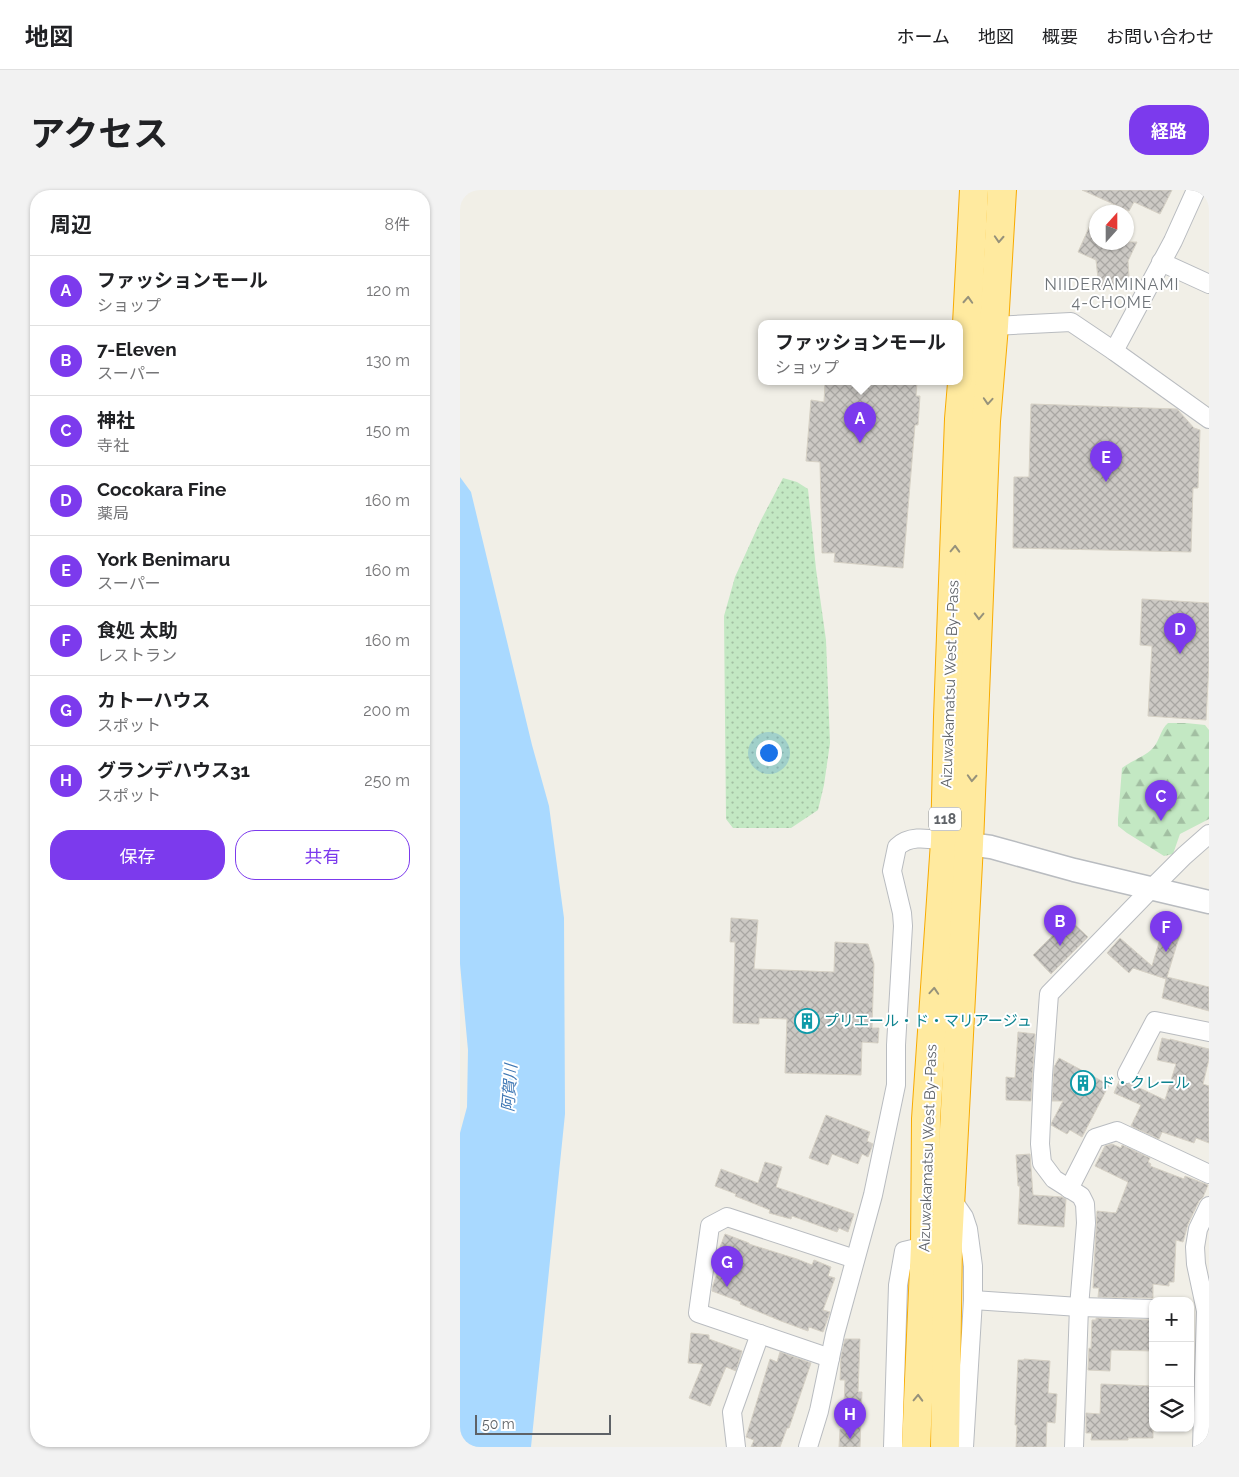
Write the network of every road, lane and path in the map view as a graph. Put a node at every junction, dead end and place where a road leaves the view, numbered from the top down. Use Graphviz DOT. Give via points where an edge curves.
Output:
graph roads {
  1 [pos="974,190"];
  2 [pos="1002,190"];
  3 [pos="1196,190"];
  4 [pos="1161,262"];
  5 [pos="1209,284"];
  6 [pos="994,326"];
  7 [pos="1114,351"];
  8 [pos="963,372"];
  9 [pos="962,385"];
  10 [pos="1209,419"];
  11 [pos="1209,834"];
  12 [pos="957,843"];
  13 [pos="1151,889"];
  14 [pos="1209,902"];
  15 [pos="1209,1032"];
  16 [pos="1128,1074"];
  17 [pos="1209,1174"];
  18 [pos="1069,1189"];
  19 [pos="951,1198"];
  20 [pos="1209,1206"];
  21 [pos="925,1246"];
  22 [pos="855,1259"];
  23 [pos="973,1300"];
  24 [pos="1079,1307"];
  25 [pos="1149,1309"];
  26 [pos="1202,1311"];
  27 [pos="760,1334"];
  28 [pos="830,1358"];
  29 [pos="1206,1410"];
  30 [pos="736,1447"];
  31 [pos="808,1447"];
  32 [pos="893,1447"];
  33 [pos="916,1447"];
  34 [pos="945,1447"];
  35 [pos="964,1447"];
  36 [pos="1074,1447"];
  37 [pos="1202,1447"];
  8 -- 1 [label="highway, Aizuwakamatsu West By-Pass / 118, one-way"];
  2 -- 6 [label="highway, Aizuwakamatsu West By-Pass / 118, one-way"];
  3 -- 4 [label="street"];
  4 -- 5 [label="street"];
  4 -- 7 [label="street"];
  6 -- 7 [label="street" via="1071,322"];
  6 -- 12 [label="highway, Aizuwakamatsu West By-Pass / 118, one-way"];
  7 -- 10 [label="street"];
  12 -- 9 [label="highway, Aizuwakamatsu West By-Pass / 118, one-way" via="948,717"];
  11 -- 13 [label="street"];
  12 -- 13 [label="street" via="992,847"];
  12 -- 19 [label="highway, Aizuwakamatsu West By-Pass / 118"];
  21 -- 12 [label="highway, Aizuwakamatsu West By-Pass / 118, one-way" via="926,1119"];
  12 -- 22 [label="street" via="921,838 907,839 896,847 892,870 903,926 896,1086 873,1194"];
  13 -- 14 [label="street"];
  13 -- 18 [label="street" via="1049,994 1040,1144 1042,1163 1054,1179"];
  15 -- 16 [label="street" via="1156,1021"];
  17 -- 18 [label="street" via="1117,1131 1095,1138"];
  18 -- 24 [label="street" via="1081,1196 1085,1204"];
  19 -- 23 [label="street" via="968,1229"];
  19 -- 34 [label="highway, Aizuwakamatsu West By-Pass / 118"];
  20 -- 26 [label="street" via="1198,1229 1195,1247"];
  21 -- 32 [label="street" via="904,1251 898,1285"];
  33 -- 21 [label="highway, Aizuwakamatsu West By-Pass / 118, one-way"];
  22 -- 27 [label="street" via="727,1217 710,1226 698,1313"];
  22 -- 28 [label="street"];
  23 -- 24 [label="street"];
  23 -- 35 [label="street"];
  24 -- 25 [label="street"];
  24 -- 36 [label="street"];
  26 -- 29 [label="street"];
  27 -- 28 [label="street"];
  27 -- 30 [label="street" via="732,1412"];
  28 -- 31 [label="street"];
  29 -- 37 [label="street"];
}
